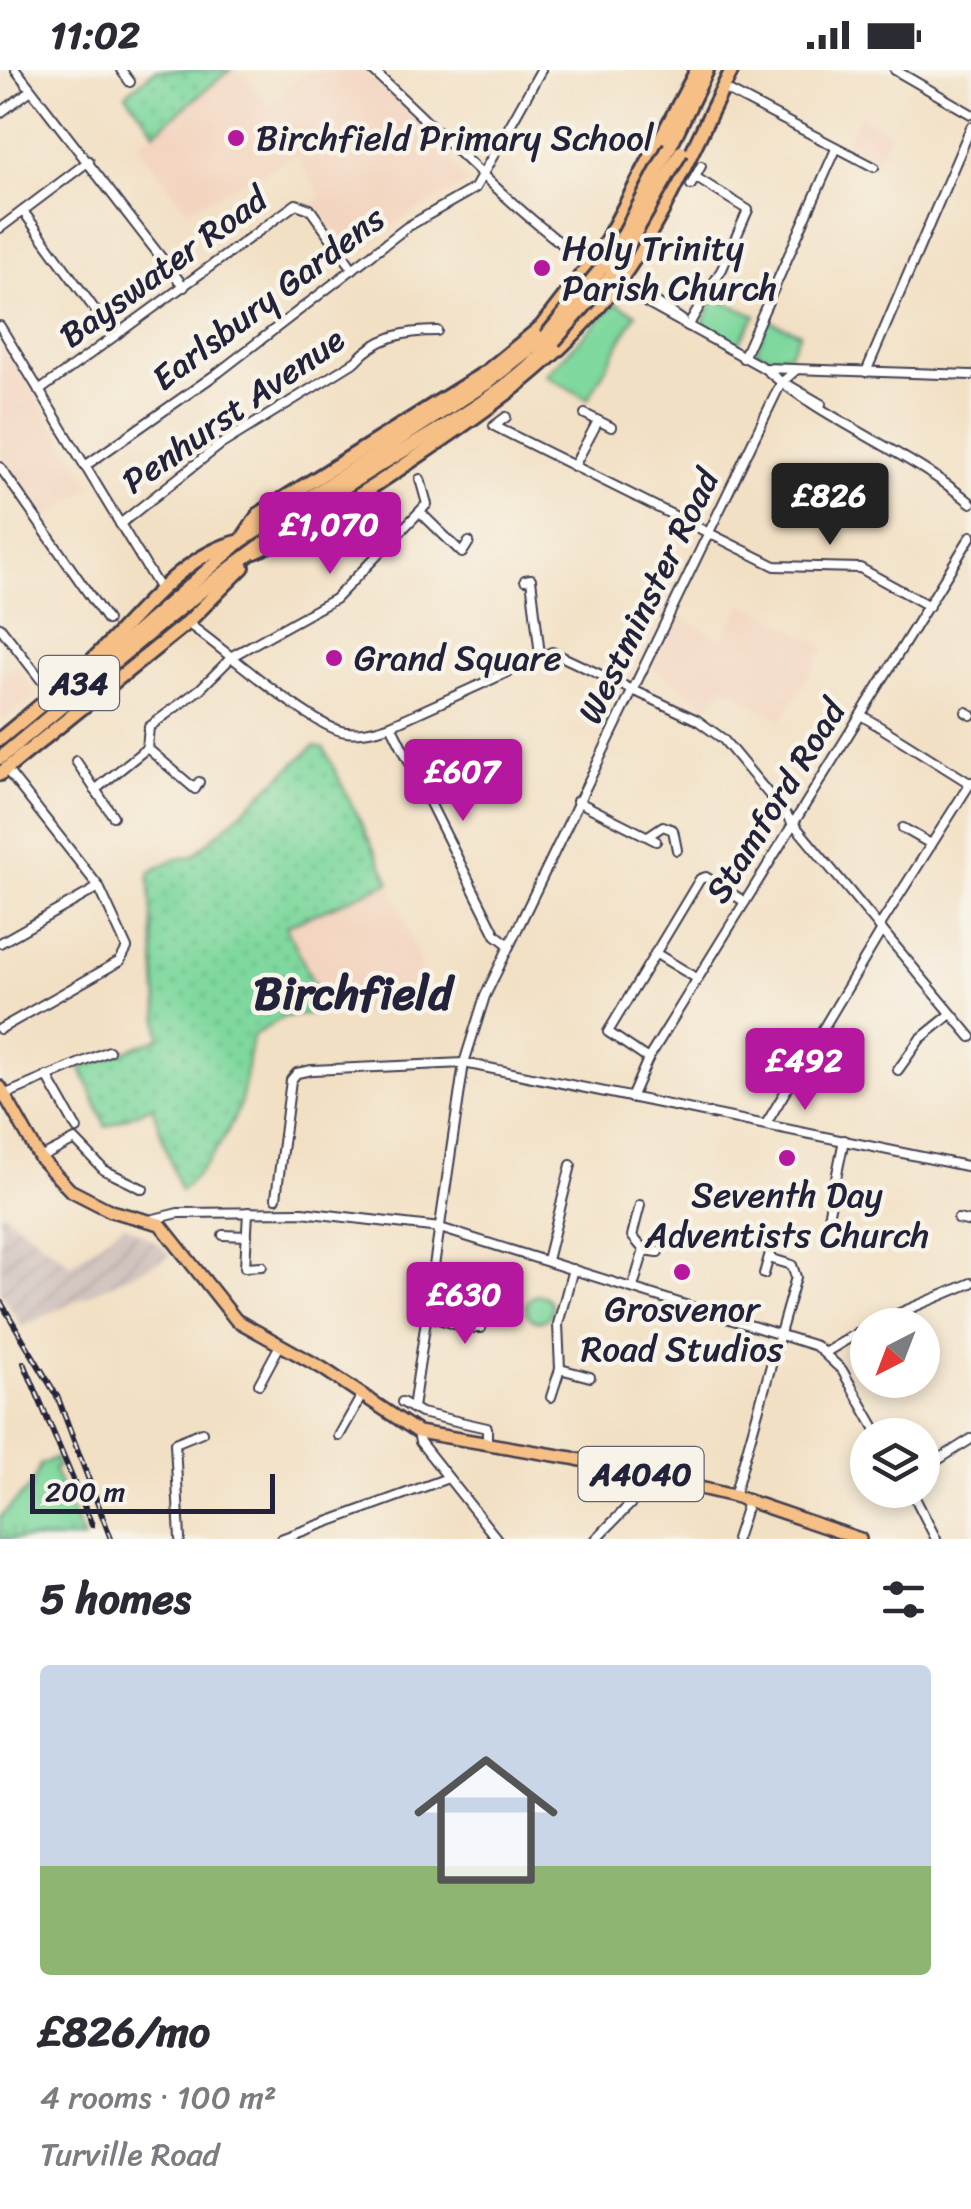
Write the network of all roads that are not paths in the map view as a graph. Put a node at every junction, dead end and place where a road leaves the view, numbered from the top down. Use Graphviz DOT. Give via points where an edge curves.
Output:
graph roads {
  1 [pos="16,70"];
  2 [pos="121,70"];
  3 [pos="372,70"];
  4 [pos="541,70"];
  5 [pos="697,70"];
  6 [pos="708,70"];
  7 [pos="724,70"];
  8 [pos="732,70"];
  9 [pos="895,70"];
  10 [pos="130,82"];
  11 [pos="723,88"];
  12 [pos="31,90"];
  13 [pos="0,113"];
  14 [pos="971,114"];
  15 [pos="971,127"];
  16 [pos="675,149"];
  17 [pos="836,149"];
  18 [pos="89,161"];
  19 [pos="701,166"];
  20 [pos="874,167"];
  21 [pos="484,176"];
  22 [pos="23,211"];
  23 [pos="0,228"];
  24 [pos="643,242"];
  25 [pos="594,267"];
  26 [pos="353,269"];
  27 [pos="615,281"];
  28 [pos="184,287"];
  29 [pos="0,326"];
  30 [pos="688,326"];
  31 [pos="437,331"];
  32 [pos="547,334"];
  33 [pos="114,336"];
  34 [pos="743,358"];
  35 [pos="764,368"];
  36 [pos="796,370"];
  37 [pos="866,372"];
  38 [pos="971,376"];
  39 [pos="781,383"];
  40 [pos="39,391"];
  41 [pos="585,414"];
  42 [pos="506,417"];
  43 [pos="598,422"];
  44 [pos="612,427"];
  45 [pos="85,466"];
  46 [pos="574,466"];
  47 [pos="0,467"];
  48 [pos="420,479"];
  49 [pos="971,502"];
  50 [pos="420,512"];
  51 [pos="120,524"];
  52 [pos="709,535"];
  53 [pos="971,536"];
  54 [pos="241,541"];
  55 [pos="469,542"];
  56 [pos="252,554"];
  57 [pos="524,580"];
  58 [pos="162,592"];
  59 [pos="930,606"];
  60 [pos="107,620"];
  61 [pos="187,622"];
  62 [pos="0,627"];
  63 [pos="540,655"];
  64 [pos="234,656"];
  65 [pos="632,688"];
  66 [pos="53,694"];
  67 [pos="861,715"];
  68 [pos="391,725"];
  69 [pos="0,739"];
  70 [pos="146,747"];
  71 [pos="0,749"];
  72 [pos="76,760"];
  73 [pos="2,767"];
  74 [pos="200,782"];
  75 [pos="971,783"];
  76 [pos="95,790"];
  77 [pos="578,801"];
  78 [pos="113,816"];
  79 [pos="794,824"];
  80 [pos="902,828"];
  81 [pos="931,844"];
  82 [pos="677,850"];
  83 [pos="99,887"];
  84 [pos="745,902"];
  85 [pos="881,928"];
  86 [pos="0,944"];
  87 [pos="509,945"];
  88 [pos="655,953"];
  89 [pos="698,979"];
  90 [pos="951,1014"];
  91 [pos="0,1028"];
  92 [pos="971,1037"];
  93 [pos="109,1052"];
  94 [pos="648,1060"];
  95 [pos="464,1064"];
  96 [pos="898,1070"];
  97 [pos="47,1076"];
  98 [pos="2,1091"];
  99 [pos="631,1098"];
  100 [pos="766,1124"];
  101 [pos="77,1129"];
  102 [pos="844,1140"];
  103 [pos="40,1158"];
  104 [pos="571,1165"];
  105 [pos="971,1167"];
  106 [pos="143,1189"];
  107 [pos="276,1198"];
  108 [pos="640,1206"];
  109 [pos="248,1212"];
  110 [pos="829,1212"];
  111 [pos="159,1220"];
  112 [pos="958,1220"];
  113 [pos="971,1222"];
  114 [pos="440,1228"];
  115 [pos="223,1235"];
  116 [pos="247,1236"];
  117 [pos="772,1246"];
  118 [pos="644,1250"];
  119 [pos="658,1252"];
  120 [pos="768,1258"];
  121 [pos="547,1260"];
  122 [pos="262,1266"];
  123 [pos="573,1269"];
  124 [pos="764,1274"];
  125 [pos="971,1283"];
  126 [pos="633,1286"];
  127 [pos="912,1308"];
  128 [pos="428,1316"];
  129 [pos="482,1323"];
  130 [pos="778,1334"];
  131 [pos="850,1338"];
  132 [pos="280,1344"];
  133 [pos="826,1352"];
  134 [pos="560,1368"];
  135 [pos="590,1377"];
  136 [pos="259,1384"];
  137 [pos="362,1395"];
  138 [pos="551,1396"];
  139 [pos="402,1402"];
  140 [pos="412,1408"];
  141 [pos="869,1418"];
  142 [pos="202,1432"];
  143 [pos="418,1432"];
  144 [pos="339,1436"];
  145 [pos="487,1439"];
  146 [pos="971,1439"];
  147 [pos="940,1459"];
  148 [pos="448,1478"];
  149 [pos="656,1478"];
  150 [pos="734,1496"];
  151 [pos="748,1500"];
  152 [pos="920,1508"];
  153 [pos="180,1539"];
  154 [pos="282,1539"];
  155 [pos="497,1539"];
  156 [pos="596,1539"];
  157 [pos="736,1539"];
  158 [pos="860,1539"];
  159 [pos="936,1539"];
  1 -- 12 [label="street"];
  2 -- 10 [label="street"];
  3 -- 21 [label="street"];
  4 -- 21 [label="street"];
  5 -- 25 [label="highway"];
  6 -- 16 [label="highway, A34"];
  7 -- 16 [label="highway, A34"];
  8 -- 11 [label="highway"];
  9 -- 14 [label="street"];
  11 -- 17 [label="street"];
  11 -- 24 [label="highway"];
  12 -- 13 [label="street"];
  12 -- 18 [label="street"];
  15 -- 37 [label="street"];
  16 -- 32 [label="highway, A34, bridge" via="610,277"];
  17 -- 20 [label="street"];
  17 -- 34 [label="street"];
  18 -- 22 [label="street"];
  18 -- 28 [label="street"];
  19 -- 30 [label="street" via="693,181 748,210"];
  21 -- 25 [label="street"];
  21 -- 26 [label="street, Earlsbury Gardens"];
  22 -- 23 [label="street"];
  22 -- 33 [label="street"];
  24 -- 25 [label="highway"];
  24 -- 27 [label="highway"];
  25 -- 27 [label="street"];
  25 -- 32 [label="highway"];
  26 -- 28 [label="street, Bayswater Road" via="310,209 296,204"];
  26 -- 45 [label="street, Earlsbury Gardens"];
  27 -- 30 [label="street"];
  27 -- 32 [label="highway"];
  27 -- 56 [label="highway" via="565,346 492,406 317,522"];
  28 -- 33 [label="street, Bayswater Road"];
  29 -- 40 [label="street"];
  30 -- 34 [label="street"];
  31 -- 51 [label="street, Penhurst Avenue" via="368,348 220,445"];
  32 -- 54 [label="highway, A34" via="484,384"];
  32 -- 56 [label="highway, A34" via="492,393"];
  33 -- 40 [label="street, Bayswater Road"];
  34 -- 35 [label="street"];
  35 -- 36 [label="street"];
  35 -- 39 [label="street"];
  36 -- 37 [label="street"];
  36 -- 39 [label="street, Westminster Road"];
  37 -- 38 [label="street"];
  39 -- 49 [label="street"];
  39 -- 52 [label="street, Westminster Road"];
  40 -- 45 [label="street"];
  41 -- 43 [label="street"];
  42 -- 46 [label="street" via="494,426"];
  43 -- 44 [label="street"];
  43 -- 46 [label="street"];
  45 -- 51 [label="street"];
  46 -- 52 [label="street"];
  47 -- 60 [label="street"];
  48 -- 50 [label="street" via="428,495"];
  50 -- 55 [label="street" via="462,553"];
  50 -- 64 [label="street" via="334,599"];
  51 -- 58 [label="street"];
  52 -- 59 [label="street" via="774,566 860,568"];
  52 -- 65 [label="street, Westminster Road"];
  53 -- 59 [label="street, Stamford Road"];
  54 -- 58 [label="highway" via="219,546"];
  54 -- 71 [label="highway, A34"];
  56 -- 61 [label="highway"];
  56 -- 73 [label="highway, A34"];
  57 -- 63 [label="street" via="531,579"];
  58 -- 66 [label="highway"];
  59 -- 67 [label="street, Stamford Road"];
  61 -- 64 [label="street"];
  61 -- 73 [label="highway"];
  62 -- 66 [label="street"];
  63 -- 65 [label="street" via="572,659"];
  63 -- 68 [label="street"];
  64 -- 68 [label="street" via="342,732"];
  64 -- 70 [label="street" via="149,727"];
  65 -- 77 [label="street, Westminster Road"];
  65 -- 79 [label="street" via="712,729"];
  66 -- 69 [label="highway"];
  67 -- 75 [label="street"];
  67 -- 79 [label="street, Stamford Road"];
  68 -- 87 [label="street" via="496,934"];
  70 -- 74 [label="street" via="194,789"];
  70 -- 76 [label="street"];
  72 -- 76 [label="street"];
  73 -- 83 [label="street"];
  75 -- 81 [label="street"];
  76 -- 78 [label="street"];
  77 -- 82 [label="street" via="652,839 663,826 673,830"];
  77 -- 87 [label="street, Westminster Road"];
  79 -- 84 [label="street, Stamford Road"];
  79 -- 85 [label="street"];
  80 -- 81 [label="street"];
  81 -- 85 [label="street"];
  83 -- 86 [label="street"];
  83 -- 91 [label="street" via="124,940 120,960"];
  84 -- 88 [label="street" via="706,877 700,880"];
  84 -- 89 [label="street, Stamford Road"];
  85 -- 90 [label="street"];
  85 -- 100 [label="street"];
  87 -- 95 [label="street, Westminster Road"];
  88 -- 89 [label="street"];
  88 -- 94 [label="street" via="608,1032"];
  89 -- 94 [label="street, Stamford Road"];
  90 -- 92 [label="street"];
  90 -- 96 [label="street" via="920,1038"];
  93 -- 97 [label="street"];
  94 -- 99 [label="street, Stamford Road"];
  95 -- 99 [label="street"];
  95 -- 107 [label="street" via="297,1074"];
  95 -- 114 [label="street, Westminster Road"];
  97 -- 98 [label="street"];
  97 -- 101 [label="street"];
  98 -- 103 [label="main road"];
  99 -- 100 [label="street"];
  100 -- 102 [label="street"];
  102 -- 105 [label="street"];
  102 -- 110 [label="street"];
  103 -- 106 [label="street" via="75,1140 104,1170"];
  103 -- 111 [label="main road" via="86,1201"];
  104 -- 121 [label="street"];
  108 -- 118 [label="street" via="632,1236"];
  109 -- 111 [label="street"];
  109 -- 114 [label="street"];
  109 -- 116 [label="street"];
  111 -- 132 [label="main road, A4040" via="236,1320"];
  112 -- 113 [label="street"];
  114 -- 121 [label="street"];
  114 -- 128 [label="street, Westminster Road"];
  115 -- 116 [label="street"];
  116 -- 122 [label="street" via="245,1267"];
  117 -- 120 [label="street"];
  118 -- 119 [label="street"];
  118 -- 126 [label="street"];
  120 -- 124 [label="street"];
  120 -- 130 [label="street" via="796,1269"];
  121 -- 123 [label="street"];
  123 -- 126 [label="street"];
  123 -- 134 [label="street" via="556,1338"];
  125 -- 127 [label="street"];
  126 -- 130 [label="street"];
  128 -- 129 [label="street" via="468,1328"];
  128 -- 140 [label="street, Westminster Road"];
  130 -- 133 [label="street"];
  130 -- 150 [label="street"];
  131 -- 133 [label="street"];
  132 -- 136 [label="street"];
  132 -- 137 [label="main road, A4040"];
  133 -- 141 [label="street"];
  134 -- 135 [label="street"];
  134 -- 138 [label="street"];
  137 -- 143 [label="main road, A4040"];
  137 -- 144 [label="street"];
  139 -- 140 [label="street"];
  140 -- 145 [label="street" via="486,1428"];
  142 -- 153 [label="street" via="175,1443"];
  143 -- 148 [label="street"];
  143 -- 149 [label="main road, A4040"];
  146 -- 147 [label="street"];
  148 -- 154 [label="street"];
  148 -- 155 [label="street"];
  149 -- 150 [label="main road, A4040"];
  149 -- 156 [label="street"];
  150 -- 151 [label="main road, A4040"];
  151 -- 157 [label="street"];
  151 -- 158 [label="main road, A4040"];
  152 -- 159 [label="street"];
}
